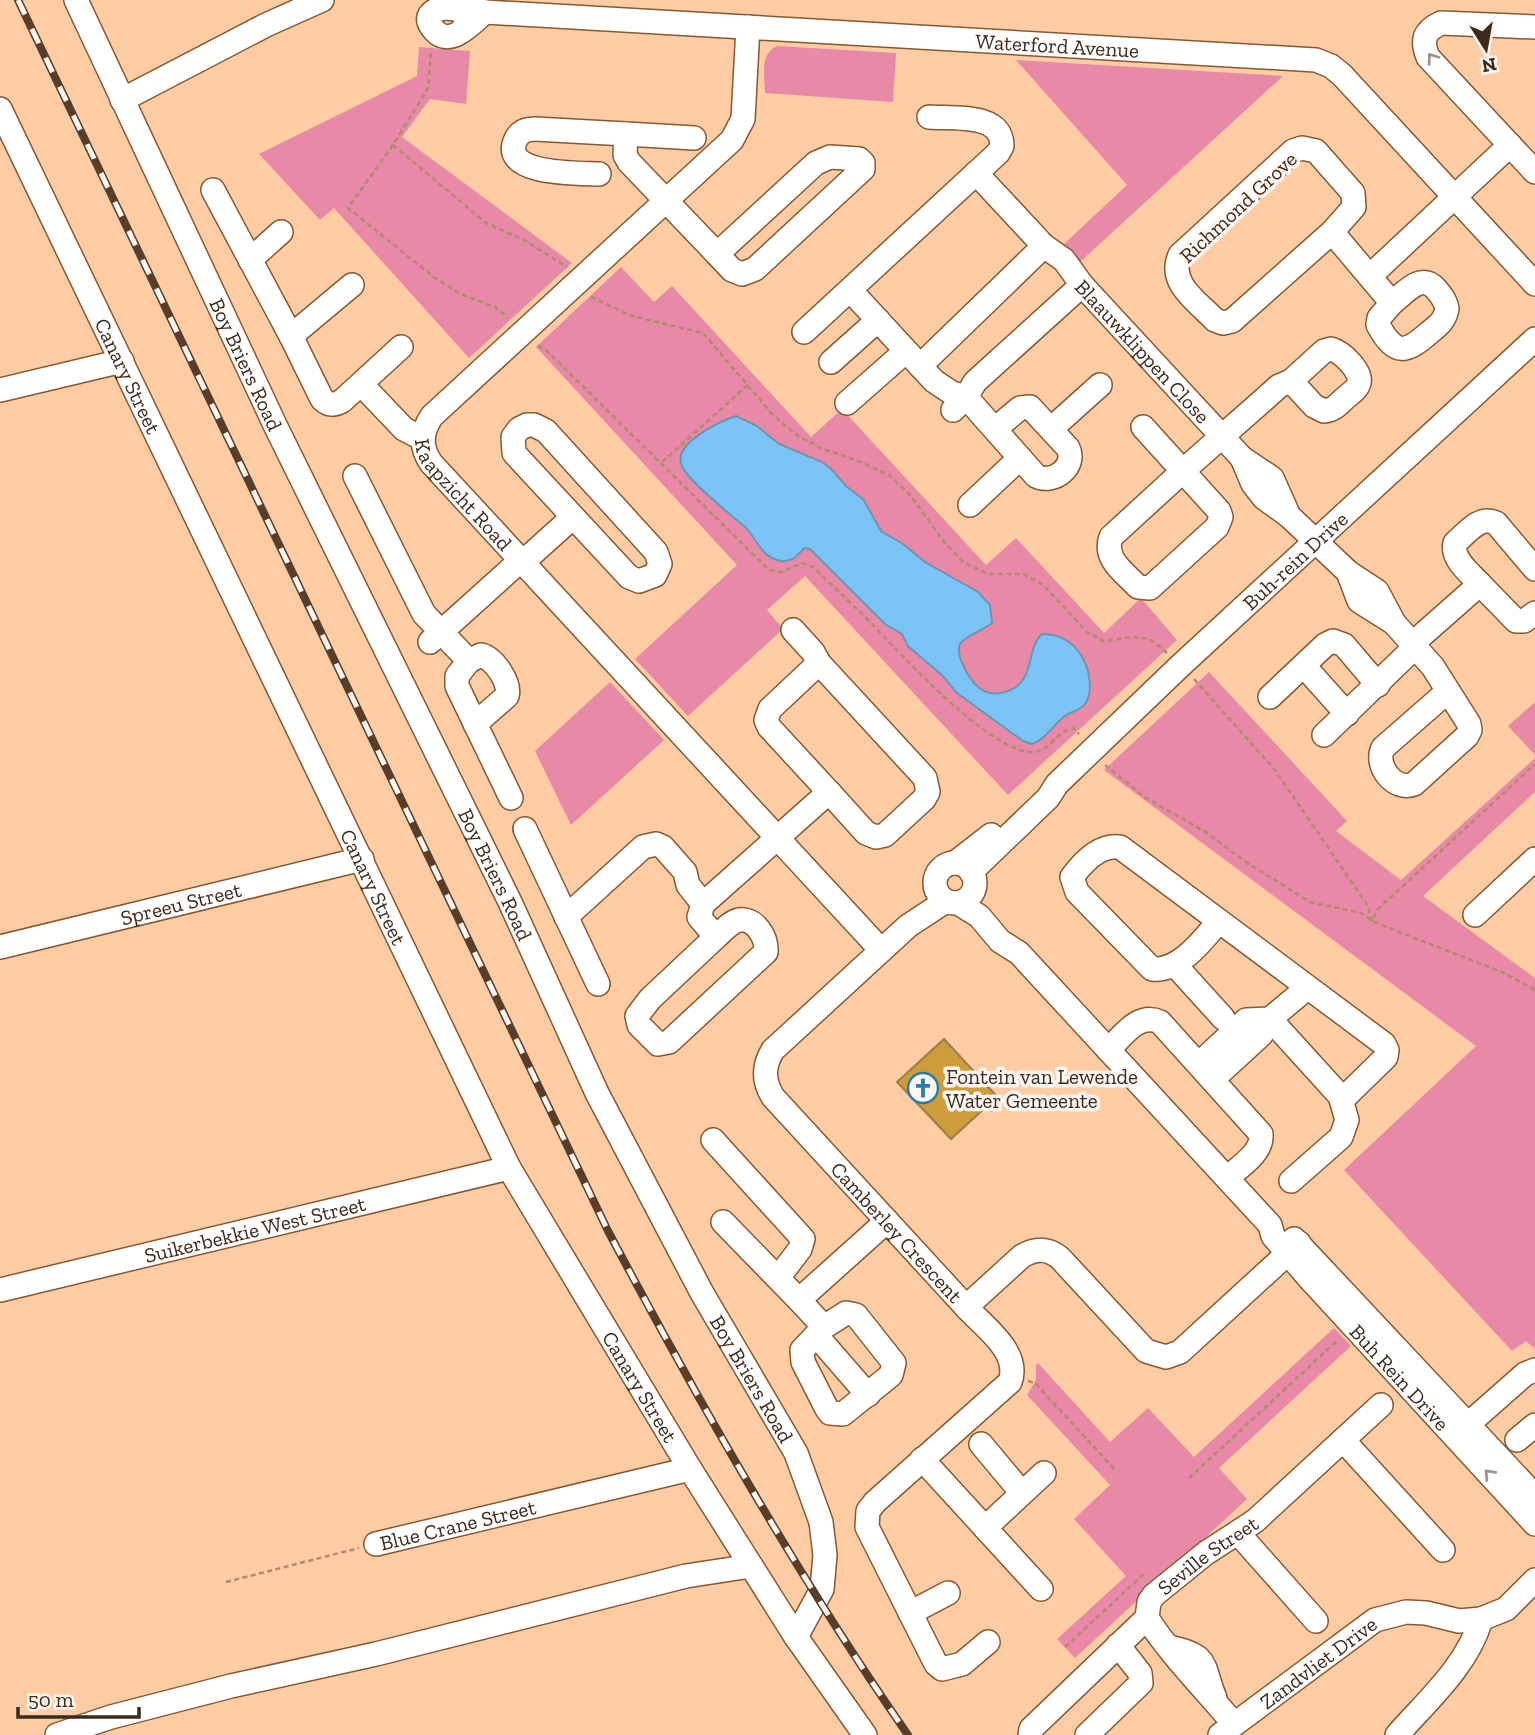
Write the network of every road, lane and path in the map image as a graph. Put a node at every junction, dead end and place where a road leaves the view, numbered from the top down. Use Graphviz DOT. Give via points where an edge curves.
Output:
graph roads {
  1 [pos="76,0"];
  2 [pos="321,0"];
  3 [pos="463,18"];
  4 [pos="748,27"];
  5 [pos="1535,27"];
  6 [pos="431,48"];
  7 [pos="122,100"];
  8 [pos="0,109"];
  9 [pos="929,117"];
  10 [pos="626,134"];
  11 [pos="7,138"];
  12 [pos="694,138"];
  13 [pos="393,145"];
  14 [pos="1510,145"];
  15 [pos="1535,172"];
  16 [pos="976,173"];
  17 [pos="599,174"];
  18 [pos="213,190"];
  19 [pos="1455,197"];
  20 [pos="667,200"];
  21 [pos="281,232"];
  22 [pos="1332,232"];
  23 [pos="1044,246"];
  24 [pos="717,254"];
  25 [pos="250,260"];
  26 [pos="592,269"];
  27 [pos="1370,276"];
  28 [pos="1535,284"];
  29 [pos="352,285"];
  30 [pos="1082,285"];
  31 [pos="851,291"];
  32 [pos="1392,303"];
  33 [pos="878,320"];
  34 [pos="804,332"];
  35 [pos="522,333"];
  36 [pos="291,336"];
  37 [pos="1535,339"];
  38 [pos="401,347"];
  39 [pos="913,358"];
  40 [pos="122,361"];
  41 [pos="831,362"];
  42 [pos="1291,381"];
  43 [pos="362,385"];
  44 [pos="1101,385"];
  45 [pos="748,386"];
  46 [pos="0,390"];
  47 [pos="847,402"];
  48 [pos="959,403"];
  49 [pos="1143,427"];
  50 [pos="995,429"];
  51 [pos="1051,429"];
  52 [pos="1222,437"];
  53 [pos="423,439"];
  54 [pos="1020,458"];
  55 [pos="662,462"];
  56 [pos="1183,471"];
  57 [pos="355,476"];
  58 [pos="970,505"];
  59 [pos="573,517"];
  60 [pos="1316,541"];
  61 [pos="522,561"];
  62 [pos="1535,569"];
  63 [pos="1479,583"];
  64 [pos="1535,613"];
  65 [pos="793,630"];
  66 [pos="436,637"];
  67 [pos="1414,646"];
  68 [pos="1172,658"];
  69 [pos="469,661"];
  70 [pos="819,663"];
  71 [pos="1304,666"];
  72 [pos="1189,675"];
  73 [pos="1378,685"];
  74 [pos="1447,692"];
  75 [pos="1270,697"];
  76 [pos="1347,714"];
  77 [pos="475,724"];
  78 [pos="1324,735"];
  79 [pos="1084,739"];
  80 [pos="1104,763"];
  81 [pos="1535,764"];
  82 [pos="829,792"];
  83 [pos="510,798"];
  84 [pos="524,829"];
  85 [pos="777,838"];
  86 [pos="362,859"];
  87 [pos="1530,872"];
  88 [pos="967,873"];
  89 [pos="946,897"];
  90 [pos="703,904"];
  91 [pos="1475,915"];
  92 [pos="566,917"];
  93 [pos="1219,921"];
  94 [pos="1372,921"];
  95 [pos="716,937"];
  96 [pos="0,947"];
  97 [pos="881,950"];
  98 [pos="1019,953"];
  99 [pos="1175,965"];
  100 [pos="598,984"];
  101 [pos="1307,988"];
  102 [pos="1535,990"];
  103 [pos="1223,1018"];
  104 [pos="1270,1019"];
  105 [pos="1108,1050"];
  106 [pos="1206,1072"];
  107 [pos="1342,1100"];
  108 [pos="713,1140"];
  109 [pos="509,1168"];
  110 [pos="1227,1178"];
  111 [pos="1292,1181"];
  112 [pos="723,1222"];
  113 [pos="887,1222"];
  114 [pos="1293,1248"];
  115 [pos="778,1278"];
  116 [pos="0,1290"];
  117 [pos="799,1300"];
  118 [pos="966,1307"];
  119 [pos="1353,1326"];
  120 [pos="820,1331"];
  121 [pos="1376,1339"];
  122 [pos="1535,1370"];
  123 [pos="1012,1376"];
  124 [pos="868,1395"];
  125 [pos="1381,1405"];
  126 [pos="1535,1425"];
  127 [pos="1461,1431"];
  128 [pos="1343,1440"];
  129 [pos="1517,1440"];
  130 [pos="981,1444"];
  131 [pos="922,1459"];
  132 [pos="690,1469"];
  133 [pos="1116,1471"];
  134 [pos="1044,1473"];
  135 [pos="1189,1478"];
  136 [pos="1022,1493"];
  137 [pos="1535,1496"];
  138 [pos="1535,1524"];
  139 [pos="985,1528"];
  140 [pos="1238,1532"];
  141 [pos="376,1544"];
  142 [pos="1443,1550"];
  143 [pos="751,1566"];
  144 [pos="1145,1573"];
  145 [pos="1535,1580"];
  146 [pos="226,1582"];
  147 [pos="1041,1589"];
  148 [pos="948,1593"];
  149 [pos="910,1613"];
  150 [pos="1147,1618"];
  151 [pos="1481,1619"];
  152 [pos="1316,1621"];
  153 [pos="796,1637"];
  154 [pos="988,1642"];
  155 [pos="1118,1645"];
  156 [pos="1065,1647"];
  157 [pos="1227,1729"];
  158 [pos="57,1735"];
  159 [pos="865,1735"];
  160 [pos="1030,1735"];
  161 [pos="1087,1735"];
  162 [pos="1397,1735"];
  1 -- 7 [label="street, Boy Briers Road"];
  2 -- 7 [label="street"];
  3 -- 4 [label="street, Waterford Avenue" via="485,12"];
  4 -- 19 [label="street, Waterford Avenue" via="1316,60 1342,75"];
  4 -- 20 [label="street, Kaapzicht Road" via="740,127 732,140"];
  14 -- 5 [label="street, one-way" via="1428,57 1424,36 1441,23"];
  6 -- 13 [label="path" via="428,88"];
  7 -- 153 [label="street, Boy Briers Road" via="269,412 510,902 597,1093 702,1293 796,1453 821,1522 825,1555 822,1589"];
  8 -- 11 [label="street, Canary Street"];
  9 -- 16 [label="street" via="984,120 998,131 1002,146"];
  10 -- 12 [label="street"];
  10 -- 17 [label="street" via="529,129 515,143 518,157 543,171"];
  10 -- 20 [label="street" via="627,159"];
  11 -- 40 [label="street, Canary Street"];
  13 -- 26 [label="path" via="486,223 567,267 587,263"];
  13 -- 35 [label="path" via="348,208 435,278 495,307"];
  14 -- 15 [label="street"];
  14 -- 19 [label="street"];
  16 -- 23 [label="street"];
  16 -- 31 [label="street"];
  18 -- 25 [label="street"];
  19 -- 27 [label="street"];
  19 -- 28 [label="street, Waterford Avenue"];
  20 -- 24 [label="street"];
  20 -- 26 [label="street, Kaapzicht Road"];
  21 -- 25 [label="street"];
  22 -- 22 [label="street, Richmond Grove" via="1232,321 1215,320 1177,278 1180,255 1293,151 1303,148 1316,151 1353,193 1350,214"];
  22 -- 27 [label="street"];
  23 -- 30 [label="street" via="1064,260"];
  23 -- 39 [label="street"];
  24 -- 24 [label="street" via="821,160 861,161 860,172 751,271 737,273"];
  25 -- 36 [label="street"];
  26 -- 35 [label="street, Kaapzicht Road"];
  26 -- 45 [label="path" via="601,281 586,295 632,316 703,333"];
  27 -- 32 [label="street"];
  29 -- 36 [label="street"];
  30 -- 48 [label="street, Blaauwklippen Close" via="975,382"];
  30 -- 52 [label="street, Blaauwklippen Close"];
  31 -- 33 [label="street"];
  31 -- 34 [label="street"];
  33 -- 39 [label="street"];
  33 -- 41 [label="street"];
  35 -- 53 [label="street, Kaapzicht Road" via="432,416"];
  35 -- 55 [label="path" via="527,341 545,349"];
  36 -- 43 [label="street" via="327,404 336,404"];
  37 -- 60 [label="street, Buh-rein Drive"];
  38 -- 43 [label="street"];
  39 -- 47 [label="street"];
  39 -- 48 [label="street"];
  40 -- 46 [label="street"];
  40 -- 86 [label="street, Canary Street"];
  42 -- 52 [label="street" via="1279,386"];
  43 -- 53 [label="street" via="404,429"];
  44 -- 51 [label="street"];
  45 -- 55 [label="path"];
  45 -- 68 [label="path" via="798,436 890,475 963,562 988,574 1024,574 1043,585 1087,632 1103,641 1150,639"];
  48 -- 50 [label="street"];
  49 -- 56 [label="street"];
  50 -- 51 [label="street" via="1025,407 1034,410"];
  50 -- 54 [label="street"];
  51 -- 54 [label="street" via="1071,455 1070,463 1054,478 1037,476"];
  52 -- 56 [label="street"];
  52 -- 60 [label="street, Blaauwklippen Close" via="1242,458 1272,478 1289,516"];
  53 -- 61 [label="street, Kaapzicht Road" via="431,463"];
  54 -- 58 [label="street"];
  55 -- 79 [label="path" via="769,570 782,572 802,563 813,566 923,677 1000,740 1020,751 1033,752 1043,751 1064,730 1073,728"];
  56 -- 56 [label="street" via="1219,511 1220,522 1150,588 1138,587 1109,557 1111,537"];
  57 -- 66 [label="street"];
  59 -- 59 [label="street" via="514,453 513,437 520,429 534,425 546,430 656,552 659,569 645,581 633,580"];
  59 -- 61 [label="street"];
  60 -- 67 [label="street, Blaauwklippen Close" via="1348,572 1359,601 1394,623"];
  60 -- 88 [label="street, Buh-rein Drive" via="1057,784 1044,791"];
  61 -- 66 [label="street"];
  61 -- 85 [label="street, Kaapzicht Road"];
  62 -- 63 [label="street" via="1496,523 1481,521 1454,548"];
  63 -- 64 [label="street" via="1516,621"];
  63 -- 67 [label="street"];
  65 -- 70 [label="street"];
  66 -- 69 [label="street"];
  67 -- 73 [label="street"];
  67 -- 74 [label="street"];
  69 -- 77 [label="street" via="456,681"];
  69 -- 77 [label="street" via="488,657 509,689"];
  70 -- 82 [label="street" via="769,709 766,720"];
  70 -- 82 [label="street" via="925,778 929,788 924,799 885,835 876,837 866,833"];
  71 -- 73 [label="street" via="1325,645 1340,642"];
  71 -- 75 [label="street"];
  71 -- 76 [label="street"];
  72 -- 94 [label="path" via="1275,770 1368,906"];
  73 -- 76 [label="street"];
  76 -- 78 [label="street"];
  77 -- 83 [label="street"];
  80 -- 94 [label="path" via="1146,798 1310,902 1361,913"];
  81 -- 94 [label="path" via="1377,910"];
  82 -- 85 [label="street"];
  84 -- 92 [label="street"];
  85 -- 90 [label="street"];
  85 -- 97 [label="street, Kaapzicht Road"];
  86 -- 96 [label="street, Spreeu Street"];
  86 -- 109 [label="street, Canary Street"];
  87 -- 91 [label="street"];
  88 -- 89 [label="street" via="970,896"];
  88 -- 89 [label="street" via="948,864 937,873"];
  88 -- 98 [label="street, Buh Rein Drive" via="1013,931"];
  89 -- 97 [label="street, Camberley Crescent" via="923,906"];
  89 -- 98 [label="street, Buh Rein Drive" via="979,916 1000,941"];
  90 -- 92 [label="street" via="688,885 683,869 663,847 651,844"];
  90 -- 95 [label="street" via="699,917"];
  92 -- 100 [label="street"];
  93 -- 99 [label="street"];
  93 -- 99 [label="street" via="1120,847 1097,852 1074,874 1077,892 1147,966 1156,970"];
  93 -- 101 [label="street"];
  94 -- 102 [label="path" via="1502,972"];
  95 -- 95 [label="street" via="730,924 747,921 764,937 766,952 669,1042 658,1044 639,1025 639,1012"];
  97 -- 113 [label="street, Camberley Crescent" via="773,1050 765,1074 773,1097"];
  98 -- 105 [label="street, Buh Rein Drive"];
  99 -- 103 [label="street"];
  101 -- 104 [label="street"];
  101 -- 107 [label="street" via="1387,1050 1387,1057"];
  104 -- 106 [label="street" via="1261,1035"];
  104 -- 107 [label="street"];
  105 -- 106 [label="street" via="1138,1021 1153,1018"];
  105 -- 110 [label="street, Buh Rein Drive"];
  106 -- 110 [label="street" via="1261,1134 1257,1150"];
  107 -- 111 [label="street" via="1345,1131"];
  108 -- 115 [label="street" via="803,1239"];
  109 -- 116 [label="street, Suikerbekkie West Street"];
  109 -- 132 [label="street, Canary Street"];
  110 -- 114 [label="street, Buh Rein Drive" via="1270,1225 1273,1236"];
  112 -- 115 [label="street"];
  113 -- 117 [label="street"];
  113 -- 118 [label="street, Camberley Crescent"];
  114 -- 118 [label="street, Camberley Crescent" via="1180,1352 1166,1357 1146,1351 1060,1258 1044,1250 1023,1256"];
  114 -- 119 [label="street, Buh Rein Drive"];
  114 -- 121 [label="street, Buh Rein Drive"];
  115 -- 117 [label="street"];
  117 -- 120 [label="street"];
  118 -- 123 [label="street" via="1006,1351 1013,1363"];
  119 -- 121 [label="street, Buh Rein Drive"];
  119 -- 135 [label="path"];
  120 -- 124 [label="street"];
  120 -- 124 [label="street" via="802,1350 803,1362 827,1409 843,1414"];
  120 -- 124 [label="street" via="840,1315 856,1315 893,1359 891,1375"];
  121 -- 127 [label="street, Buh Rein Drive"];
  122 -- 127 [label="street"];
  123 -- 131 [label="street" via="1006,1387"];
  123 -- 133 [label="path" via="1035,1383"];
  125 -- 128 [label="street, Seville Street"];
  126 -- 129 [label="street"];
  127 -- 137 [label="street, Buh Rein Drive"];
  138 -- 127 [label="street, Buh Rein Drive, one-way"];
  128 -- 140 [label="street, Seville Street"];
  128 -- 142 [label="street"];
  130 -- 136 [label="street"];
  131 -- 139 [label="street"];
  131 -- 149 [label="street" via="875,1502 866,1520 869,1535"];
  132 -- 141 [label="street, Blue Crane Street"];
  132 -- 143 [label="street, Canary Street"];
  134 -- 136 [label="street"];
  136 -- 139 [label="street"];
  139 -- 147 [label="street"];
  140 -- 150 [label="street, Seville Street" via="1154,1595"];
  140 -- 152 [label="street"];
  141 -- 146 [label="path, Blue Crane Street"];
  143 -- 153 [label="street, Canary Street"];
  143 -- 158 [label="street" via="686,1576 232,1686"];
  144 -- 156 [label="path"];
  145 -- 151 [label="street, Zandvliet Drive" via="1506,1609"];
  148 -- 149 [label="street"];
  149 -- 154 [label="street" via="942,1669 962,1664"];
  150 -- 155 [label="street"];
  150 -- 157 [label="street, Seville Street" via="1186,1671 1218,1704"];
  151 -- 157 [label="street, Zandvliet Drive" via="1460,1621 1417,1612 1385,1616 1365,1626"];
  151 -- 162 [label="street" via="1476,1639 1456,1668"];
  153 -- 159 [label="street"];
  155 -- 160 [label="street"];
  155 -- 161 [label="street" via="1140,1673 1141,1683"];
}
